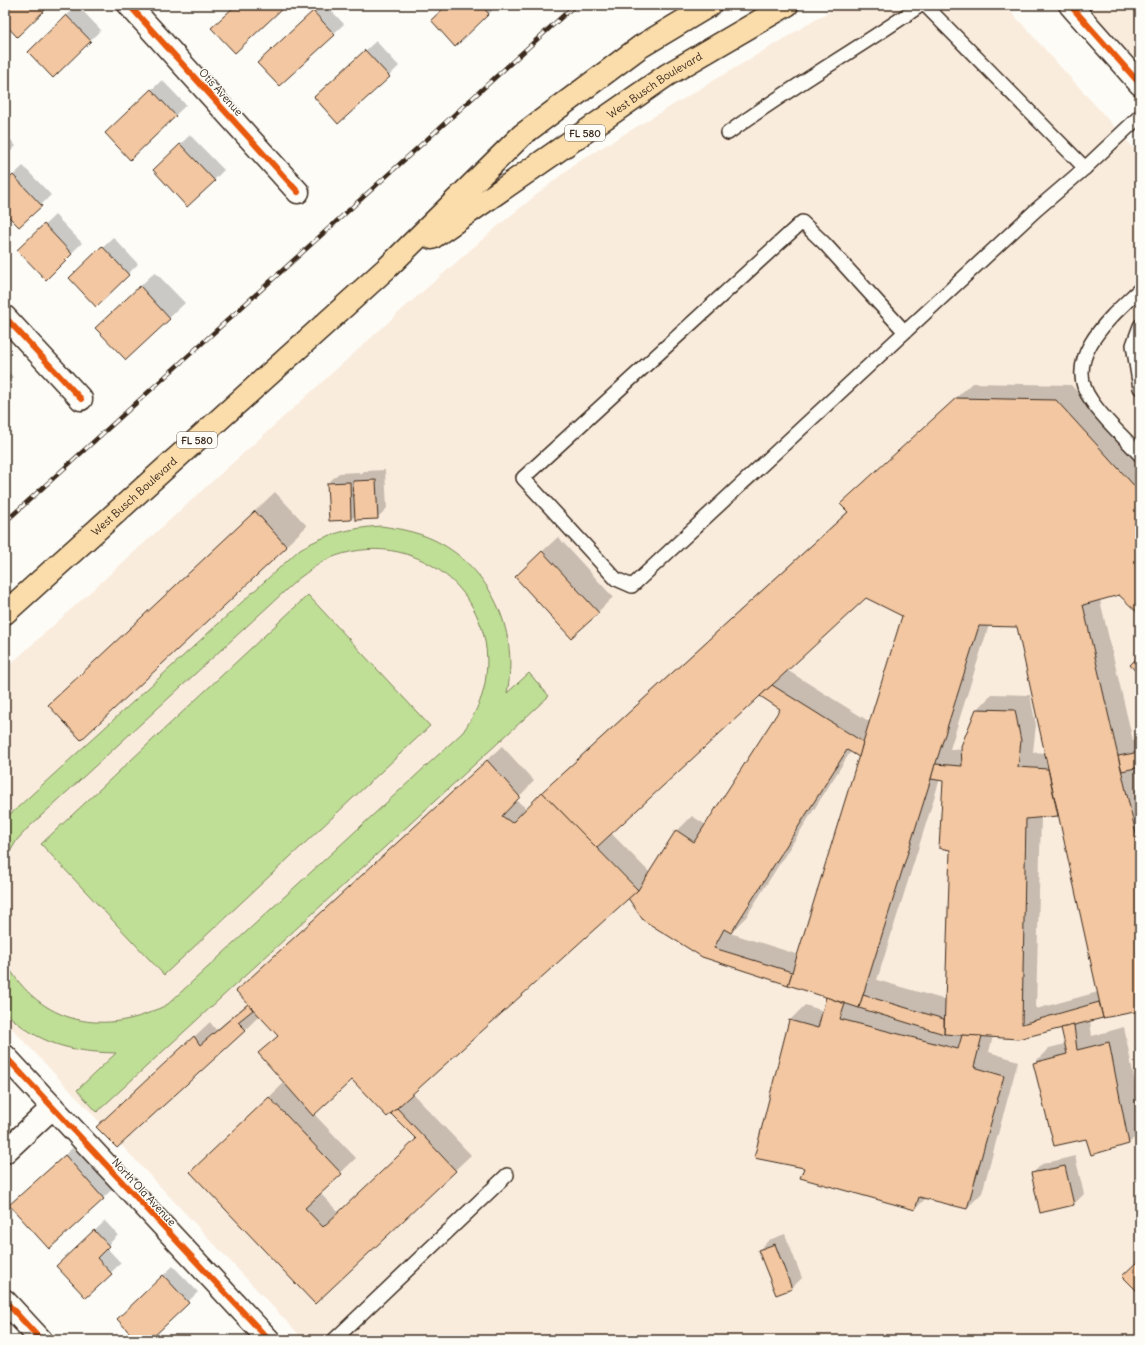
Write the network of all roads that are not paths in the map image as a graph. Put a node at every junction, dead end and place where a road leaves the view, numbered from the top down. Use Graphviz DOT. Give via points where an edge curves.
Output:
graph roads {
  1 [pos="129,5"];
  2 [pos="710,5"];
  3 [pos="787,5"];
  4 [pos="921,5"];
  5 [pos="925,5"];
  6 [pos="1070,5"];
  7 [pos="1140,84"];
  8 [pos="1140,116"];
  9 [pos="728,133"];
  10 [pos="1085,168"];
  11 [pos="298,192"];
  12 [pos="388,267"];
  13 [pos="1140,289"];
  14 [pos="5,317"];
  15 [pos="1140,326"];
  16 [pos="905,332"];
  17 [pos="1140,388"];
  18 [pos="81,399"];
  19 [pos="1140,455"];
  20 [pos="5,613"];
  21 [pos="5,1056"];
  22 [pos="52,1108"];
  23 [pos="5,1152"];
  24 [pos="507,1175"];
  25 [pos="5,1301"];
  26 [pos="41,1340"];
  27 [pos="269,1340"];
  28 [pos="334,1340"];
  1 -- 11 [label="street, Otis Avenue"];
  2 -- 12 [label="main road, West Busch Boulevard / FL 580" via="640,47 522,135"];
  3 -- 12 [label="main road, West Busch Boulevard / FL 580" via="668,75"];
  4 -- 9 [label="lane" via="765,106"];
  5 -- 10 [label="lane"];
  6 -- 7 [label="street"];
  8 -- 10 [label="lane"];
  10 -- 16 [label="lane"];
  12 -- 20 [label="main road, West Busch Boulevard / FL 580"];
  13 -- 19 [label="lane" via="1104,324 1088,347 1080,374 1090,400"];
  14 -- 18 [label="street"];
  15 -- 17 [label="lane" via="1133,345"];
  16 -- 16 [label="lane" via="632,586 616,579 522,478 802,222 826,244"];
  21 -- 22 [label="street, North Ola Avenue"];
  22 -- 23 [label="street"];
  22 -- 27 [label="street, North Ola Avenue"];
  24 -- 28 [label="lane"];
  25 -- 26 [label="street"];
}
